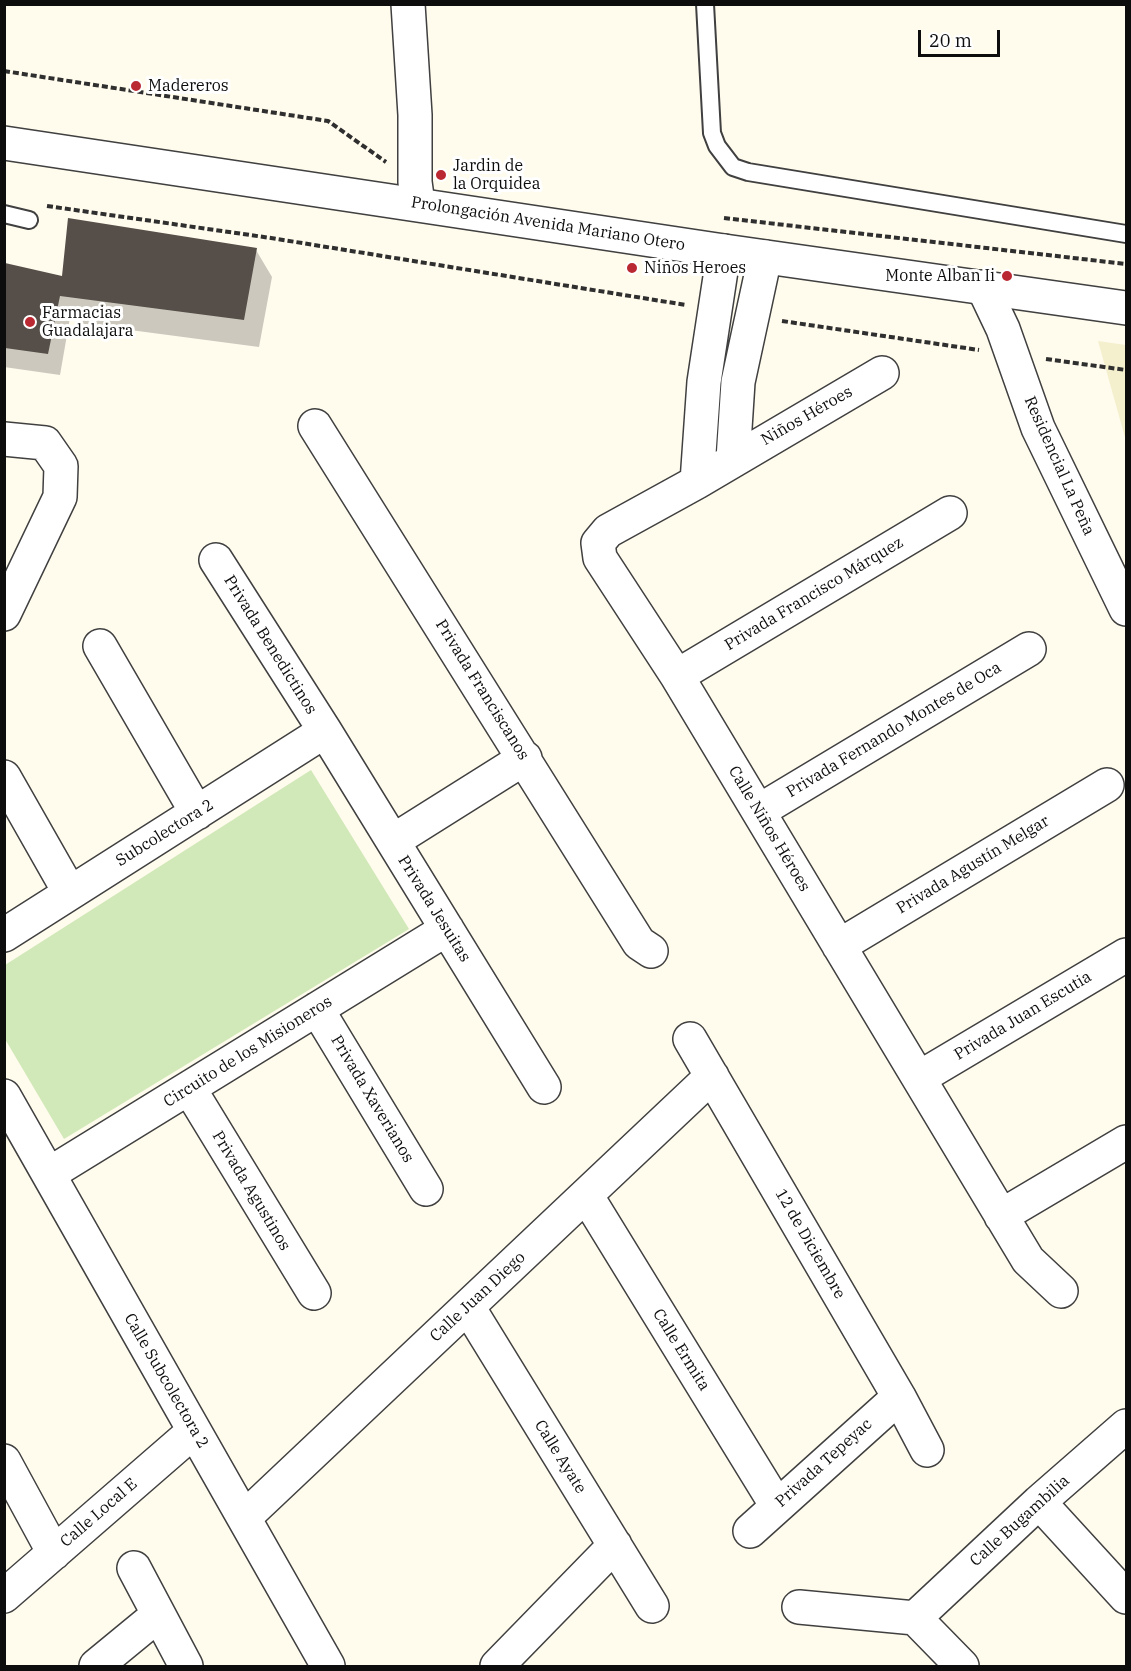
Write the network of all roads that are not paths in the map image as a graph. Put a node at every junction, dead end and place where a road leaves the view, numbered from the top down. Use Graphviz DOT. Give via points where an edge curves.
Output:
graph roads {
  1 [pos="408,4"];
  2 [pos="705,4"];
  3 [pos="4,143"];
  4 [pos="417,193"];
  5 [pos="4,214"];
  6 [pos="29,220"];
  7 [pos="1126,234"];
  8 [pos="724,251"];
  9 [pos="765,256"];
  10 [pos="983,287"];
  11 [pos="1126,308"];
  12 [pos="882,373"];
  13 [pos="315,426"];
  14 [pos="4,439"];
  15 [pos="733,459"];
  16 [pos="697,482"];
  17 [pos="950,513"];
  18 [pos="216,560"];
  19 [pos="1126,609"];
  20 [pos="4,614"];
  21 [pos="100,646"];
  22 [pos="1029,649"];
  23 [pos="677,676"];
  24 [pos="325,731"];
  25 [pos="525,758"];
  26 [pos="4,777"];
  27 [pos="1107,785"];
  28 [pos="759,811"];
  29 [pos="197,813"];
  30 [pos="393,841"];
  31 [pos="70,893"];
  32 [pos="447,929"];
  33 [pos="4,935"];
  34 [pos="839,946"];
  35 [pos="651,951"];
  36 [pos="1126,955"];
  37 [pos="317,1009"];
  38 [pos="690,1039"];
  39 [pos="712,1076"];
  40 [pos="919,1078"];
  41 [pos="544,1087"];
  42 [pos="189,1088"];
  43 [pos="4,1096"];
  44 [pos="1126,1142"];
  45 [pos="49,1174"];
  46 [pos="426,1189"];
  47 [pos="586,1195"];
  48 [pos="1001,1216"];
  49 [pos="1061,1291"];
  50 [pos="314,1293"];
  51 [pos="468,1307"];
  52 [pos="899,1397"];
  53 [pos="1126,1426"];
  54 [pos="194,1431"];
  55 [pos="927,1450"];
  56 [pos="4,1461"];
  57 [pos="1038,1502"];
  58 [pos="777,1506"];
  59 [pos="244,1518"];
  60 [pos="750,1531"];
  61 [pos="615,1545"];
  62 [pos="54,1553"];
  63 [pos="134,1568"];
  64 [pos="4,1596"];
  65 [pos="1126,1597"];
  66 [pos="652,1606"];
  67 [pos="799,1607"];
  68 [pos="158,1615"];
  69 [pos="915,1618"];
  70 [pos="96,1666"];
  71 [pos="186,1666"];
  72 [pos="328,1666"];
  73 [pos="497,1666"];
  74 [pos="962,1666"];
  1 -- 4 [label="street"];
  2 -- 7 [label="lane" via="712,133 733,167"];
  3 -- 4 [label="street, Prolongación Avenida Mariano Otero"];
  4 -- 8 [label="street, Prolongación Avenida Mariano Otero"];
  5 -- 6 [label="lane"];
  8 -- 9 [label="street, Prolongación Avenida Mariano Otero"];
  8 -- 16 [label="street" via="704,382"];
  9 -- 10 [label="street, Prolongación Avenida Mariano Otero"];
  9 -- 15 [label="street" via="738,382"];
  10 -- 11 [label="street, Prolongación Avenida Mariano Otero"];
  10 -- 19 [label="street, Residencial La Peña" via="1003,329 1038,428"];
  12 -- 15 [label="street, Niños Héroes"];
  13 -- 25 [label="street, Privada Franciscanos"];
  14 -- 20 [label="street" via="45,443 61,466 60,497"];
  15 -- 16 [label="street, Calle Niños Héroes"];
  16 -- 23 [label="street, Calle Niños Héroes" via="608,531 598,543 600,558"];
  17 -- 23 [label="street, Privada Francisco Márquez"];
  18 -- 24 [label="street, Privada Benedictinos"];
  21 -- 29 [label="street"];
  22 -- 28 [label="street, Privada Fernando Montes de Oca"];
  23 -- 28 [label="street, Calle Niños Héroes"];
  24 -- 29 [label="street, Subcolectora 2"];
  24 -- 30 [label="street, Privada Jesuitas"];
  25 -- 30 [label="street"];
  25 -- 35 [label="street, Privada Franciscanos" via="639,943"];
  26 -- 31 [label="street"];
  27 -- 34 [label="street, Privada Agustín Melgar"];
  28 -- 34 [label="street, Calle Niños Héroes"];
  29 -- 31 [label="street, Subcolectora 2"];
  30 -- 32 [label="street, Privada Jesuitas"];
  31 -- 33 [label="street, Subcolectora 2"];
  32 -- 37 [label="street, Circuito de los Misioneros"];
  32 -- 41 [label="street, Privada Jesuitas"];
  34 -- 40 [label="street, Calle Niños Héroes"];
  36 -- 40 [label="street, Privada Juan Escutia"];
  37 -- 42 [label="street, Circuito de los Misioneros"];
  37 -- 46 [label="street, Privada Xaverianos"];
  38 -- 39 [label="street, 12 de Diciembre"];
  39 -- 47 [label="street, Calle Juan Diego"];
  39 -- 52 [label="street, 12 de Diciembre"];
  40 -- 48 [label="street, Calle Niños Héroes"];
  42 -- 45 [label="street, Circuito de los Misioneros"];
  42 -- 50 [label="street, Privada Agustinos"];
  43 -- 45 [label="street, Calle Subcolectora 2"];
  44 -- 48 [label="street"];
  45 -- 54 [label="street, Calle Subcolectora 2"];
  47 -- 51 [label="street, Calle Juan Diego"];
  47 -- 58 [label="street, Calle Ermita"];
  48 -- 49 [label="street, Calle Niños Héroes" via="1028,1260"];
  51 -- 59 [label="street, Calle Juan Diego"];
  51 -- 61 [label="street, Calle Ayate"];
  52 -- 55 [label="street, 12 de Diciembre"];
  52 -- 58 [label="street, Privada Tepeyac"];
  53 -- 57 [label="street, Calle Bugambilia"];
  54 -- 59 [label="street, Calle Subcolectora 2"];
  54 -- 62 [label="street, Calle Local E"];
  56 -- 62 [label="street"];
  57 -- 65 [label="street"];
  57 -- 69 [label="street, Calle Bugambilia"];
  58 -- 60 [label="street, Privada Tepeyac"];
  59 -- 72 [label="street, Calle Subcolectora 2"];
  61 -- 66 [label="street, Calle Ayate"];
  61 -- 73 [label="street"];
  62 -- 64 [label="street, Calle Local E"];
  63 -- 68 [label="street"];
  67 -- 69 [label="street"];
  68 -- 70 [label="street"];
  68 -- 71 [label="street"];
  69 -- 74 [label="street"];
}
